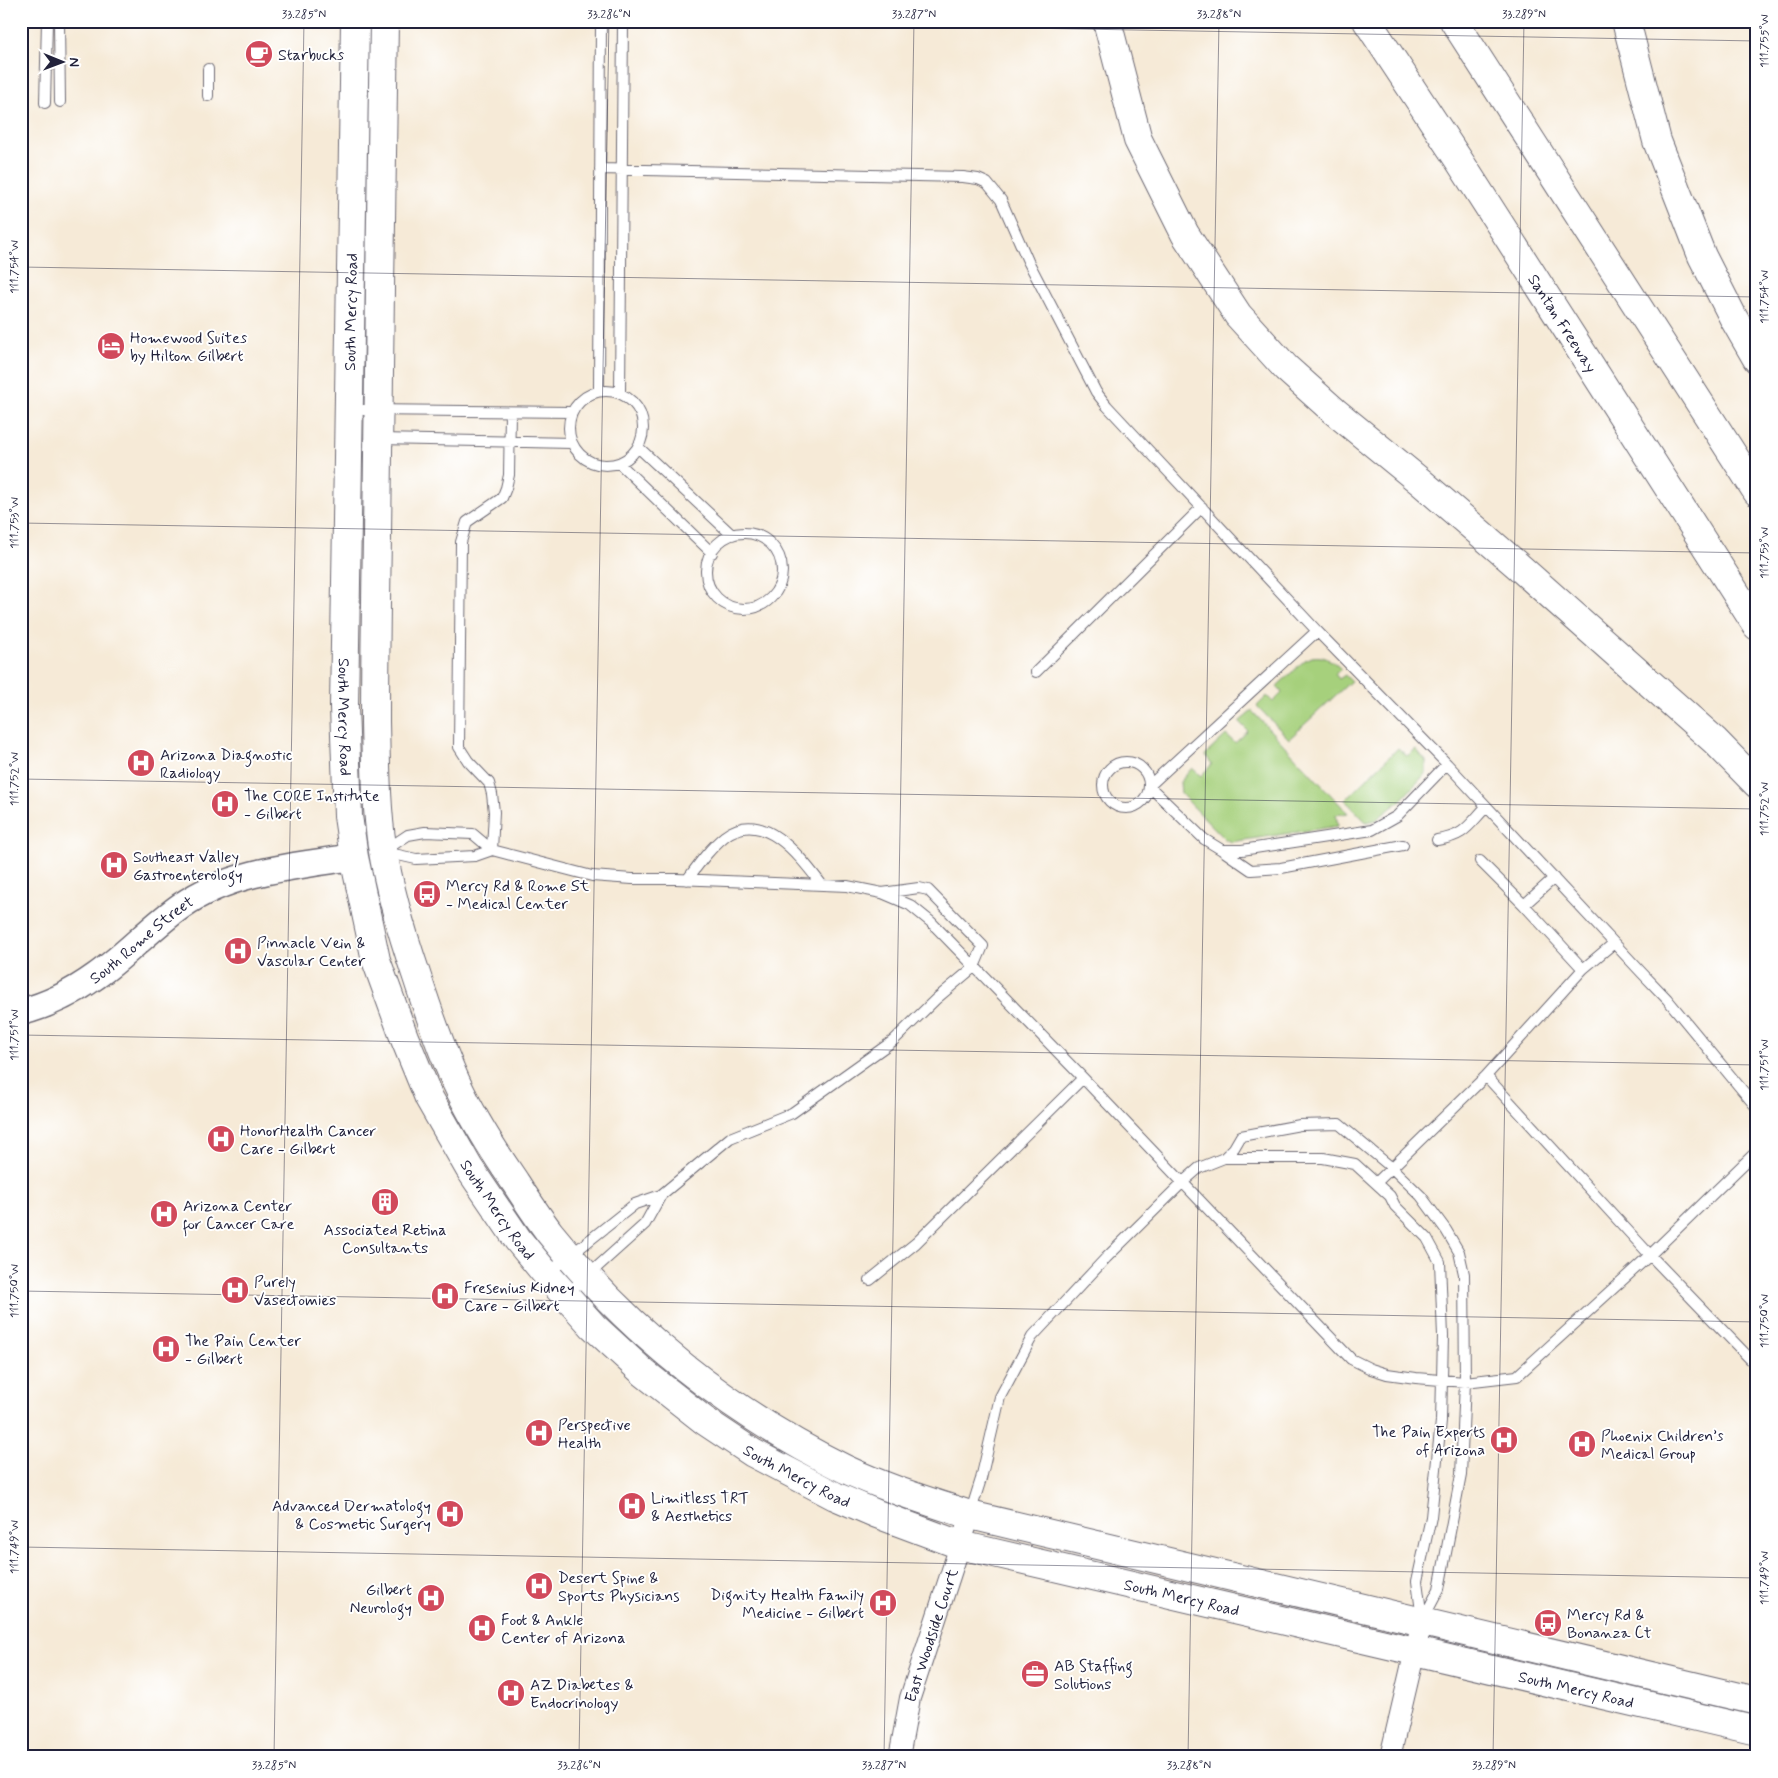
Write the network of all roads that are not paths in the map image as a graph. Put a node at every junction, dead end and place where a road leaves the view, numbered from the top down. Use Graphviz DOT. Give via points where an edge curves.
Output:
graph roads {
  1 [pos="47,21"];
  2 [pos="59,21"];
  3 [pos="355,21"];
  4 [pos="384,21"];
  5 [pos="601,21"];
  6 [pos="622,21"];
  7 [pos="1107,21"];
  8 [pos="1367,21"];
  9 [pos="1454,21"];
  10 [pos="1626,21"];
  11 [pos="208,69"];
  12 [pos="208,96"];
  13 [pos="60,102"];
  14 [pos="45,103"];
  15 [pos="600,169"];
  16 [pos="621,170"];
  17 [pos="1757,359"];
  18 [pos="599,391"];
  19 [pos="620,393"];
  20 [pos="371,410"];
  21 [pos="510,412"];
  22 [pos="572,412"];
  23 [pos="378,438"];
  24 [pos="509,441"];
  25 [pos="572,443"];
  26 [pos="638,447"];
  27 [pos="619,463"];
  28 [pos="1757,492"];
  29 [pos="1202,507"];
  30 [pos="732,535"];
  31 [pos="712,553"];
  32 [pos="1757,626"];
  33 [pos="1317,631"];
  34 [pos="1036,672"];
  35 [pos="1447,764"];
  36 [pos="1757,784"];
  37 [pos="1149,786"];
  38 [pos="1486,807"];
  39 [pos="1437,840"];
  40 [pos="1403,845"];
  41 [pos="492,850"];
  42 [pos="1222,850"];
  43 [pos="383,851"];
  44 [pos="354,857"];
  45 [pos="1480,861"];
  46 [pos="1554,878"];
  47 [pos="687,880"];
  48 [pos="822,886"];
  49 [pos="882,893"];
  50 [pos="1524,905"];
  51 [pos="1614,943"];
  52 [pos="974,967"];
  53 [pos="1583,969"];
  54 [pos="21,1012"];
  55 [pos="1486,1076"];
  56 [pos="1083,1078"];
  57 [pos="1757,1108"];
  58 [pos="1757,1151"];
  59 [pos="1224,1158"];
  60 [pos="1392,1168"];
  61 [pos="1183,1182"];
  62 [pos="1376,1183"];
  63 [pos="661,1195"];
  64 [pos="1650,1255"];
  65 [pos="569,1256"];
  66 [pos="546,1274"];
  67 [pos="586,1276"];
  68 [pos="870,1280"];
  69 [pos="565,1295"];
  70 [pos="1757,1366"];
  71 [pos="1442,1380"];
  72 [pos="1466,1382"];
  73 [pos="970,1515"];
  74 [pos="960,1544"];
  75 [pos="1422,1622"];
  76 [pos="1415,1651"];
  77 [pos="1757,1701"];
  78 [pos="1757,1731"];
  79 [pos="899,1757"];
  80 [pos="1390,1757"];
  1 -- 14 [label="lane"];
  2 -- 13 [label="lane"];
  3 -- 44 [label="main road, South Mercy Road" via="344,707 348,816"];
  4 -- 20 [label="main road, South Mercy Road"];
  5 -- 15 [label="lane"];
  6 -- 16 [label="lane"];
  7 -- 36 [label="main road" via="1138,140 1186,234 1238,316 1286,368 1524,571 1715,741"];
  8 -- 32 [label="main road, Santan Freeway"];
  9 -- 28 [label="main road"];
  10 -- 17 [label="main road" via="1657,141 1702,256"];
  11 -- 12 [label="lane"];
  15 -- 16 [label="lane"];
  15 -- 18 [label="lane"];
  16 -- 19 [label="lane"];
  16 -- 29 [label="lane" via="963,177 987,182 1001,200 1028,261 1096,392"];
  18 -- 19 [label="lane"];
  18 -- 22 [label="lane" via="583,398"];
  19 -- 26 [label="lane" via="636,406 641,416 643,432"];
  20 -- 21 [label="lane"];
  20 -- 23 [label="main road, South Mercy Road"];
  21 -- 22 [label="lane"];
  21 -- 24 [label="lane"];
  22 -- 25 [label="lane" via="569,422"];
  23 -- 24 [label="lane"];
  23 -- 43 [label="main road, South Mercy Road" via="376,768"];
  24 -- 25 [label="lane"];
  24 -- 41 [label="lane" via="509,475 502,498 467,522 461,542 459,747 488,783 492,794"];
  25 -- 27 [label="lane" via="587,460 597,464"];
  26 -- 27 [label="lane"];
  26 -- 30 [label="lane"];
  27 -- 31 [label="lane"];
  29 -- 33 [label="lane"];
  29 -- 34 [label="lane"];
  30 -- 31 [label="lane" via="721,541"];
  30 -- 31 [label="lane" via="755,535 775,549 782,572 770,599 746,608 722,602 709,585 708,561"];
  33 -- 35 [label="lane"];
  33 -- 37 [label="lane"];
  35 -- 38 [label="lane"];
  35 -- 42 [label="lane" via="1397,816 1372,830 1242,850"];
  37 -- 37 [label="lane" via="1143,801 1129,808 1114,805 1102,787 1109,768 1124,761 1145,771"];
  37 -- 42 [label="lane" via="1204,839"];
  38 -- 39 [label="lane" via="1461,833"];
  38 -- 46 [label="lane"];
  40 -- 42 [label="lane" via="1281,868 1251,870"];
  41 -- 43 [label="lane" via="475,856 416,859"];
  41 -- 43 [label="lane" via="473,834 425,832 408,835"];
  41 -- 47 [label="lane" via="592,876"];
  43 -- 44 [label="main road"];
  43 -- 65 [label="main road, South Mercy Road" via="408,950 456,1082 504,1166"];
  44 -- 54 [label="street, South Rome Street" via="244,876 222,884 182,905 96,976 52,1001"];
  44 -- 66 [label="main road, South Mercy Road" via="376,960 429,1098 496,1209"];
  45 -- 50 [label="lane"];
  46 -- 50 [label="lane"];
  46 -- 51 [label="lane"];
  47 -- 48 [label="lane"];
  47 -- 48 [label="lane" via="725,836 738,829 752,827 765,830 790,848"];
  48 -- 49 [label="lane" via="847,886"];
  49 -- 52 [label="lane" via="910,905"];
  49 -- 52 [label="lane" via="918,888 928,890 983,946"];
  50 -- 53 [label="lane"];
  51 -- 53 [label="lane"];
  51 -- 57 [label="lane" via="1667,999"];
  52 -- 56 [label="lane"];
  52 -- 63 [label="lane" via="893,1041 792,1113 730,1138"];
  53 -- 55 [label="lane"];
  55 -- 60 [label="lane"];
  55 -- 64 [label="lane"];
  56 -- 61 [label="lane"];
  56 -- 68 [label="lane" via="916,1243"];
  58 -- 64 [label="lane"];
  59 -- 60 [label="lane" via="1241,1136 1300,1125 1340,1124"];
  59 -- 61 [label="lane" via="1199,1168"];
  59 -- 62 [label="lane" via="1323,1158 1355,1164"];
  60 -- 62 [label="lane"];
  60 -- 72 [label="lane" via="1420,1196 1459,1252 1464,1274"];
  61 -- 71 [label="lane" via="1351,1359 1387,1374"];
  61 -- 73 [label="lane" via="1032,1337 1000,1398"];
  62 -- 71 [label="lane" via="1427,1238 1440,1262"];
  63 -- 65 [label="lane" via="635,1204"];
  63 -- 67 [label="lane" via="645,1224"];
  64 -- 70 [label="lane"];
  64 -- 72 [label="lane" via="1517,1376"];
  65 -- 66 [label="lane"];
  65 -- 67 [label="main road, South Mercy Road"];
  66 -- 69 [label="main road, South Mercy Road"];
  67 -- 69 [label="lane"];
  67 -- 73 [label="main road, South Mercy Road" via="657,1346 768,1426 848,1470 889,1488"];
  69 -- 74 [label="main road, South Mercy Road" via="639,1369 753,1453 835,1496"];
  71 -- 72 [label="lane"];
  71 -- 75 [label="lane" via="1436,1480 1417,1581"];
  72 -- 75 [label="lane" via="1460,1475 1449,1539 1439,1589"];
  73 -- 74 [label="street, East Woodside Court"];
  73 -- 75 [label="main road, South Mercy Road"];
  74 -- 76 [label="main road, South Mercy Road"];
  74 -- 79 [label="street, East Woodside Court" via="910,1698"];
  75 -- 76 [label="street"];
  75 -- 77 [label="main road, South Mercy Road"];
  76 -- 78 [label="main road, South Mercy Road"];
  76 -- 80 [label="street"];
}
